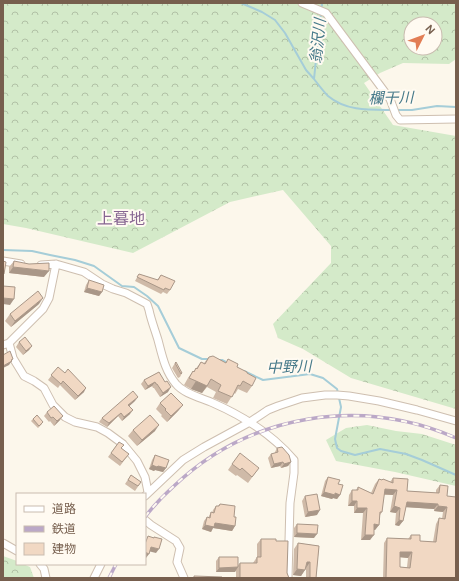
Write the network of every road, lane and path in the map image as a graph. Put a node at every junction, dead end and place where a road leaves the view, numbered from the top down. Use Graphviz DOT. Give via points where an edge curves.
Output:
graph roads {
  1 [pos="302,3"];
  2 [pos="456,119"];
  3 [pos="3,261"];
  4 [pos="56,264"];
  5 [pos="6,344"];
  6 [pos="456,421"];
  7 [pos="250,422"];
  8 [pos="147,494"];
  9 [pos="146,521"];
  10 [pos="3,543"];
  11 [pos="16,550"];
  12 [pos="41,565"];
  13 [pos="100,565"];
  14 [pos="46,578"];
  15 [pos="94,578"];
  16 [pos="184,578"];
  17 [pos="288,578"];
  1 -- 2 [label="street" via="326,13 390,99 400,120"];
  3 -- 4 [label="street" via="24,265"];
  4 -- 5 [label="street" via="49,298 43,309"];
  4 -- 7 [label="street" via="84,272 102,284 147,304 164,362 177,386"];
  5 -- 8 [label="street" via="24,376 44,388 53,405 65,417 108,433 138,461 145,477"];
  6 -- 7 [label="street" via="379,401 325,395 302,398 278,406"];
  7 -- 8 [label="street" via="183,460"];
  7 -- 17 [label="street" via="259,427 294,460"];
  9 -- 16 [label="street" via="176,542 180,548 177,562"];
  10 -- 11 [label="street"];
  12 -- 14 [label="street"];
  13 -- 15 [label="street"];
}
